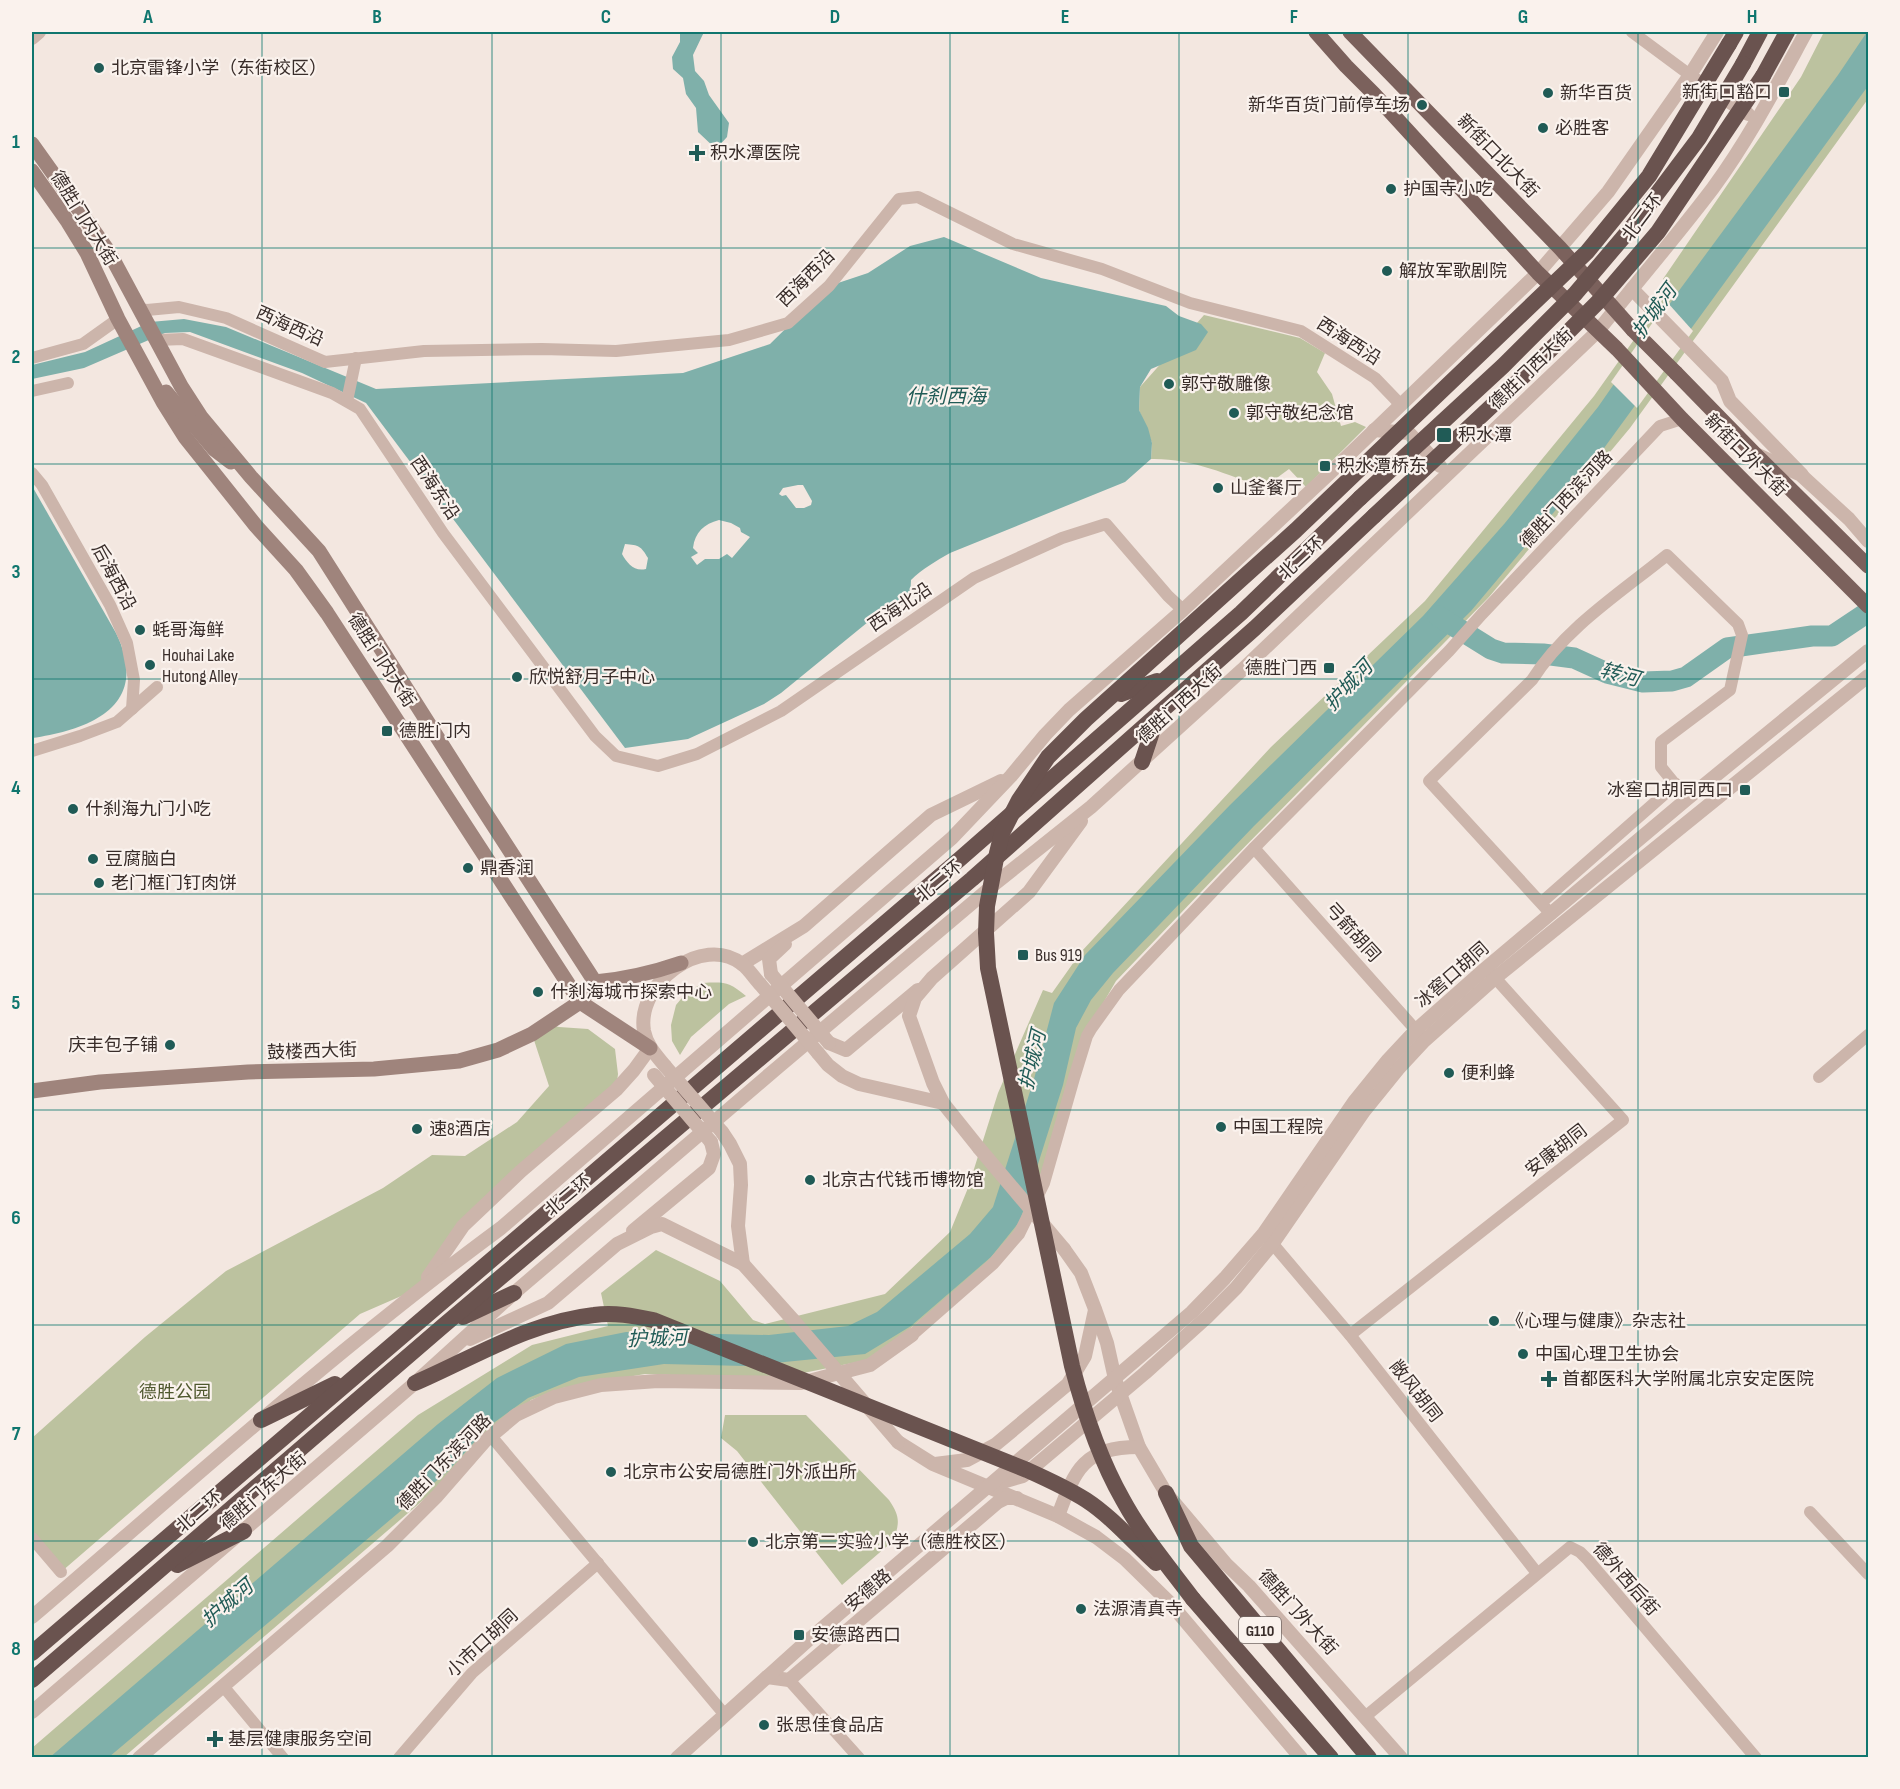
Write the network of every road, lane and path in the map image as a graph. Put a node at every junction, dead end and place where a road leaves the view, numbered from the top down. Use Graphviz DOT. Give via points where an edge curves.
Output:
graph roads {
  1 [pos="39,32"];
  2 [pos="1316,32"];
  3 [pos="1350,32"];
  4 [pos="1632,32"];
  5 [pos="1717,32"];
  6 [pos="1760,32"];
  7 [pos="1787,32"];
  8 [pos="1806,32"];
  9 [pos="32,38"];
  10 [pos="1733,38"];
  11 [pos="1690,75"];
  12 [pos="1757,121"];
  13 [pos="32,144"];
  14 [pos="32,171"];
  15 [pos="80,210"];
  16 [pos="1560,248"];
  17 [pos="1538,273"];
  18 [pos="1632,289"];
  19 [pos="139,309"];
  20 [pos="1614,310"];
  21 [pos="120,317"];
  22 [pos="1598,331"];
  23 [pos="157,340"];
  24 [pos="138,350"];
  25 [pos="32,357"];
  26 [pos="355,364"];
  27 [pos="68,383"];
  28 [pos="32,391"];
  29 [pos="348,399"];
  30 [pos="1400,404"];
  31 [pos="1682,419"];
  32 [pos="1374,430"];
  33 [pos="1409,433"];
  34 [pos="1754,453"];
  35 [pos="32,473"];
  36 [pos="1447,475"];
  37 [pos="1802,475"];
  38 [pos="251,477"];
  39 [pos="1869,541"];
  40 [pos="1869,566"];
  41 [pos="1866,603"];
  42 [pos="1184,610"];
  43 [pos="1869,651"];
  44 [pos="1869,676"];
  45 [pos="1167,678"];
  46 [pos="157,687"];
  47 [pos="1121,694"];
  48 [pos="132,709"];
  49 [pos="1157,715"];
  50 [pos="1045,735"];
  51 [pos="32,751"];
  52 [pos="616,756"];
  53 [pos="1142,762"];
  54 [pos="1011,776"];
  55 [pos="1676,784"];
  56 [pos="1687,799"];
  57 [pos="1091,807"];
  58 [pos="1254,848"];
  59 [pos="1542,902"];
  60 [pos="1551,914"];
  61 [pos="804,926"];
  62 [pos="681,963"];
  63 [pos="742,964"];
  64 [pos="1491,973"];
  65 [pos="932,978"];
  66 [pos="596,982"];
  67 [pos="580,1002"];
  68 [pos="1869,1035"];
  69 [pos="1420,1036"];
  70 [pos="650,1048"];
  71 [pos="1819,1077"];
  72 [pos="616,1090"];
  73 [pos="32,1091"];
  74 [pos="943,1103"];
  75 [pos="1268,1238"];
  76 [pos="617,1244"];
  77 [pos="743,1264"];
  78 [pos="422,1287"];
  79 [pos="514,1293"];
  80 [pos="1095,1309"];
  81 [pos="443,1326"];
  82 [pos="912,1335"];
  83 [pos="1350,1335"];
  84 [pos="457,1345"];
  85 [pos="358,1373"];
  86 [pos="1115,1379"];
  87 [pos="415,1383"];
  88 [pos="1120,1394"];
  89 [pos="261,1420"];
  90 [pos="491,1436"];
  91 [pos="1139,1447"];
  92 [pos="933,1464"];
  93 [pos="987,1486"];
  94 [pos="1166,1493"];
  95 [pos="1019,1498"];
  96 [pos="1810,1512"];
  97 [pos="1058,1516"];
  98 [pos="244,1531"];
  99 [pos="32,1538"];
  100 [pos="598,1563"];
  101 [pos="61,1572"];
  102 [pos="1537,1573"];
  103 [pos="1869,1574"];
  104 [pos="152,1578"];
  105 [pos="1193,1599"];
  106 [pos="32,1617"];
  107 [pos="32,1653"];
  108 [pos="767,1677"];
  109 [pos="32,1680"];
  110 [pos="789,1680"];
  111 [pos="223,1686"];
  112 [pos="32,1712"];
  113 [pos="725,1714"];
  114 [pos="1366,1716"];
  115 [pos="139,1758"];
  116 [pos="283,1758"];
  117 [pos="399,1758"];
  118 [pos="677,1758"];
  119 [pos="859,1758"];
  120 [pos="1301,1758"];
  121 [pos="1331,1758"];
  122 [pos="1369,1758"];
  123 [pos="1401,1758"];
  124 [pos="1756,1758"];
  1 -- 9 [label="street"];
  2 -- 17 [label="main road"];
  3 -- 16 [label="main road, 新街口北大街"];
  4 -- 11 [label="street"];
  5 -- 11 [label="street"];
  6 -- 45 [label="highway, 北二环, bridge" via="1699,138 1575,294 1241,613"];
  7 -- 49 [label="highway, 北二环, bridge" via="1764,76 1658,232 1599,301 1255,628"];
  8 -- 12 [label="street, 德胜门西大街"];
  10 -- 105 [label="highway, bridge" via="1649,176 1587,252 1296,530 1086,719 1048,757 1002,833 987,906 988,968 1072,1366 1085,1415 1123,1501"];
  11 -- 12 [label="street"];
  11 -- 16 [label="street" via="1608,192"];
  12 -- 18 [label="street, 德胜门西大街" via="1713,187"];
  13 -- 15 [label="main road, 德胜门内大街"];
  14 -- 21 [label="main road, 德胜门内大街" via="87,253"];
  15 -- 19 [label="main road, 德胜门内大街" via="109,252"];
  15 -- 21 [label="main road, 德胜门内大街"];
  16 -- 17 [label="street"];
  16 -- 20 [label="main road, 新街口北大街"];
  17 -- 22 [label="main road, 新街口外大街"];
  17 -- 30 [label="street"];
  17 -- 33 [label="street" via="1505,341"];
  18 -- 20 [label="street, 德胜门西大街"];
  18 -- 37 [label="street, 新街口外大街" via="1722,381 1730,401"];
  19 -- 23 [label="main road, 德胜门内大街"];
  19 -- 26 [label="street, 西海西沿" via="179,307 226,318 325,362"];
  20 -- 22 [label="street, 德胜门西大街"];
  20 -- 34 [label="main road, 新街口外大街, bridge"];
  21 -- 24 [label="main road"];
  21 -- 25 [label="street" via="83,344"];
  22 -- 31 [label="main road, 新街口外大街"];
  22 -- 36 [label="street, 德胜门西大街"];
  23 -- 29 [label="street, 西海东沿" via="183,339"];
  23 -- 38 [label="main road, 德胜门内大街" via="201,417"];
  24 -- 38 [label="main road, 德胜门内大街" via="164,389 214,449"];
  24 -- 67 [label="main road, 德胜门内大街" via="185,437 327,613"];
  26 -- 29 [label="street"];
  26 -- 30 [label="street, 西海西沿" via="424,351 616,351 729,340 788,323 830,286 899,199 918,197 1013,243 1102,269 1190,303 1301,331 1375,378"];
  27 -- 28 [label="street"];
  29 -- 52 [label="street, 西海东沿" via="360,409 456,552 595,736"];
  30 -- 32 [label="street"];
  31 -- 41 [label="main road, 新街口外大街"];
  31 -- 58 [label="street, 德胜门西滨河路" via="1660,426 1449,651"];
  32 -- 33 [label="street"];
  32 -- 42 [label="street"];
  33 -- 36 [label="street"];
  33 -- 47 [label="street" via="1304,534"];
  34 -- 37 [label="street, 新街口外大街"];
  34 -- 40 [label="main road, 新街口外大街"];
  35 -- 48 [label="street, 后海西沿" via="99,585 127,643 134,680"];
  36 -- 53 [label="street, 德胜门西大街"];
  37 -- 39 [label="street, 新街口外大街"];
  38 -- 66 [label="main road, 德胜门内大街" via="319,551"];
  42 -- 50 [label="street"];
  42 -- 52 [label="street, 西海北沿" via="1106,525 1062,538 974,578 781,711 697,754 658,766"];
  43 -- 56 [label="street, 冰窖口胡同"];
  44 -- 64 [label="street, 冰窖口胡同"];
  45 -- 47 [label="highway"];
  45 -- 85 [label="highway, 北二环" via="734,1054"];
  46 -- 48 [label="street"];
  47 -- 50 [label="street"];
  48 -- 51 [label="street" via="117,722"];
  49 -- 53 [label="highway"];
  49 -- 81 [label="highway, 北二环" via="963,887"];
  50 -- 54 [label="street"];
  53 -- 57 [label="street, 德胜门西大街"];
  54 -- 61 [label="street" via="931,815"];
  54 -- 78 [label="street" via="934,854 501,1228"];
  55 -- 56 [label="street"];
  55 -- 59 [label="street"];
  55 -- 59 [label="street" via="1661,768 1661,742 1730,690 1742,635 1738,624 1668,555 1582,623 1532,680 1429,781"];
  56 -- 60 [label="street, 冰窖口胡同"];
  57 -- 65 [label="street" via="1029,892"];
  57 -- 79 [label="street, 德胜门东大街" via="988,889"];
  58 -- 69 [label="street, 弓箭胡同"];
  58 -- 82 [label="street, 德胜门西滨河路" via="1119,990 1091,1029 1044,1183 1019,1234 993,1264"];
  59 -- 60 [label="street"];
  60 -- 64 [label="street, 冰窖口胡同"];
  61 -- 63 [label="street"];
  61 -- 65 [label="street, bridge" via="769,959 771,974 829,1042 846,1050"];
  62 -- 63 [label="street" via="717,956"];
  62 -- 66 [label="main road" via="643,975"];
  62 -- 70 [label="street" via="659,983 647,1005 644,1024"];
  63 -- 74 [label="street, bridge" via="834,1071 859,1084"];
  64 -- 69 [label="street, 冰窖口胡同"];
  64 -- 83 [label="street, 安康胡同" via="1623,1120"];
  65 -- 74 [label="street, 德胜门外大街" via="915,998 909,1016"];
  66 -- 67 [label="main road, 鼓楼西大街"];
  67 -- 70 [label="main road"];
  67 -- 73 [label="main road, 鼓楼西大街" via="532,1034 498,1050 459,1061 374,1069 123,1080"];
  68 -- 71 [label="street"];
  69 -- 75 [label="street, 冰窖口胡同" via="1388,1060 1354,1102"];
  70 -- 72 [label="street"];
  70 -- 77 [label="street, bridge" via="722,1132 740,1164 738,1226"];
  72 -- 76 [label="street, bridge" via="639,1075 654,1075 711,1142 714,1154 709,1168"];
  72 -- 78 [label="street" via="463,1226"];
  74 -- 80 [label="street, 德胜门外大街, bridge" via="1064,1249 1081,1273"];
  75 -- 83 [label="street, 敞风胡同"];
  75 -- 86 [label="street, 冰窖口胡同"];
  75 -- 88 [label="street, 冰窖口胡同" via="1236,1288"];
  76 -- 77 [label="street" via="662,1224"];
  76 -- 84 [label="street" via="548,1303"];
  77 -- 92 [label="street, bridge" via="898,1442"];
  78 -- 89 [label="street"];
  79 -- 81 [label="highway"];
  79 -- 84 [label="street, 德胜门东大街"];
  80 -- 86 [label="street, 德胜门外大街"];
  80 -- 92 [label="street" via="1085,1356 1068,1384 995,1445 967,1460"];
  81 -- 104 [label="highway, 北二环"];
  82 -- 90 [label="street, 德胜门东滨河路" via="870,1365 801,1383 658,1381 601,1385 554,1398 516,1415"];
  83 -- 102 [label="street, 敞风胡同"];
  84 -- 87 [label="street, 德胜门东大街"];
  85 -- 89 [label="highway"];
  85 -- 107 [label="highway, 北二环"];
  86 -- 88 [label="street, 德胜门外大街"];
  86 -- 93 [label="street, 安德路"];
  87 -- 98 [label="street, 德胜门东大街"];
  87 -- 105 [label="highway, bridge" via="497,1344 562,1320 596,1314 653,1320 1061,1486 1110,1519"];
  88 -- 91 [label="street, 德胜门外大街"];
  88 -- 93 [label="street, 冰窖口胡同" via="1023,1476"];
  89 -- 106 [label="street"];
  90 -- 100 [label="street"];
  90 -- 111 [label="street, 德胜门东滨河路" via="387,1546"];
  91 -- 94 [label="street, 德胜门外大街"];
  91 -- 97 [label="street" via="1105,1451 1078,1470"];
  92 -- 93 [label="street"];
  93 -- 95 [label="street"];
  93 -- 108 [label="street, 安德路"];
  94 -- 114 [label="street, 德胜门外大街"];
  94 -- 122 [label="highway, 德胜门外大街 / G110" via="1191,1546"];
  95 -- 97 [label="street"];
  95 -- 110 [label="street, 安德路" via="1006,1498 998,1503"];
  96 -- 103 [label="street"];
  97 -- 120 [label="street" via="1096,1537 1133,1566 1170,1603"];
  98 -- 104 [label="highway"];
  98 -- 112 [label="street, 德胜门东大街"];
  99 -- 101 [label="street"];
  100 -- 113 [label="street"];
  100 -- 117 [label="street, 小市口胡同" via="472,1673"];
  102 -- 114 [label="street, 德外西后街"];
  102 -- 124 [label="street, 德外西后街" via="1570,1547 1580,1552"];
  104 -- 109 [label="highway, 北二环"];
  105 -- 121 [label="highway, G110"];
  108 -- 110 [label="street"];
  108 -- 113 [label="street, 安德路"];
  110 -- 119 [label="street"];
  111 -- 115 [label="street, 德胜门东滨河路"];
  111 -- 116 [label="street"];
  113 -- 118 [label="street, 安德路"];
  114 -- 123 [label="street, 德胜门外大街"];
}
